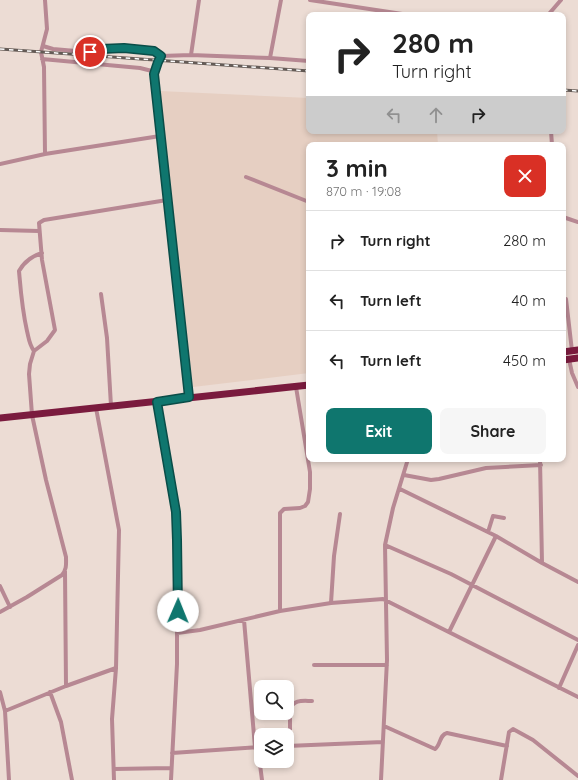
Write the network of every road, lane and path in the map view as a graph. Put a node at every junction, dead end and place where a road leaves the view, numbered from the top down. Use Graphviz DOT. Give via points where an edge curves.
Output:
graph roads {
  1 [pos="45,0"];
  2 [pos="199,0"];
  3 [pos="281,0"];
  4 [pos="310,0"];
  5 [pos="561,0"];
  6 [pos="382,12"];
  7 [pos="551,12"];
  8 [pos="43,46"];
  9 [pos="191,55"];
  10 [pos="161,56"];
  11 [pos="270,58"];
  12 [pos="42,59"];
  13 [pos="306,61"];
  14 [pos="154,74"];
  15 [pos="160,136"];
  16 [pos="45,154"];
  17 [pos="0,164"];
  18 [pos="246,176"];
  19 [pos="167,200"];
  20 [pos="306,201"];
  21 [pos="566,219"];
  22 [pos="578,222"];
  23 [pos="0,230"];
  24 [pos="40,231"];
  25 [pos="42,253"];
  26 [pos="101,294"];
  27 [pos="566,300"];
  28 [pos="34,351"];
  29 [pos="575,351"];
  30 [pos="578,358"];
  31 [pos="566,359"];
  32 [pos="306,385"];
  33 [pos="296,386"];
  34 [pos="578,387"];
  35 [pos="189,397"];
  36 [pos="157,402"];
  37 [pos="112,406"];
  38 [pos="96,408"];
  39 [pos="32,415"];
  40 [pos="0,418"];
  41 [pos="306,442"];
  42 [pos="308,462"];
  43 [pos="407,462"];
  44 [pos="540,462"];
  45 [pos="541,465"];
  46 [pos="404,475"];
  47 [pos="400,489"];
  48 [pos="340,514"];
  49 [pos="504,518"];
  50 [pos="488,532"];
  51 [pos="496,536"];
  52 [pos="385,546"];
  53 [pos="542,563"];
  54 [pos="65,571"];
  55 [pos="578,582"];
  56 [pos="0,586"];
  57 [pos="472,586"];
  58 [pos="386,600"];
  59 [pos="331,603"];
  60 [pos="10,607"];
  61 [pos="280,611"];
  62 [pos="0,612"];
  63 [pos="244,620"];
  64 [pos="449,632"];
  65 [pos="177,633"];
  66 [pos="578,640"];
  67 [pos="578,645"];
  68 [pos="314,665"];
  69 [pos="387,665"];
  70 [pos="116,668"];
  71 [pos="66,686"];
  72 [pos="559,688"];
  73 [pos="0,692"];
  74 [pos="50,692"];
  75 [pos="578,697"];
  76 [pos="312,701"];
  77 [pos="5,711"];
  78 [pos="384,726"];
  79 [pos="289,728"];
  80 [pos="254,735"];
  81 [pos="383,742"];
  82 [pos="294,746"];
  83 [pos="507,746"];
  84 [pos="254,747"];
  85 [pos="172,752"];
  86 [pos="171,768"];
  87 [pos="260,768"];
  88 [pos="114,769"];
  89 [pos="578,776"];
  90 [pos="9,780"];
  91 [pos="72,780"];
  92 [pos="114,780"];
  93 [pos="171,780"];
  94 [pos="262,780"];
  95 [pos="381,780"];
  96 [pos="501,780"];
  1 -- 8 [label="street" via="47,30"];
  2 -- 9 [label="street"];
  3 -- 11 [label="street"];
  4 -- 6 [label="street"];
  5 -- 7 [label="street"];
  8 -- 10 [label="street" via="87,52 124,48 152,50"];
  8 -- 12 [label="street"];
  9 -- 10 [label="street"];
  9 -- 11 [label="street"];
  10 -- 14 [label="street"];
  11 -- 13 [label="street"];
  12 -- 14 [label="street" via="140,68"];
  12 -- 16 [label="street"];
  14 -- 15 [label="street"];
  15 -- 16 [label="street"];
  15 -- 19 [label="street"];
  16 -- 17 [label="street"];
  18 -- 20 [label="street"];
  19 -- 24 [label="street" via="44,220 39,223"];
  19 -- 35 [label="street"];
  21 -- 22 [label="street"];
  23 -- 24 [label="street"];
  24 -- 25 [label="street"];
  25 -- 28 [label="street" via="55,330 47,341"];
  25 -- 28 [label="street" via="34,255 19,271 28,342"];
  26 -- 37 [label="street"];
  27 -- 29 [label="street"];
  28 -- 39 [label="street" via="29,374"];
  30 -- 31 [label="highway"];
  31 -- 34 [label="street"];
  32 -- 33 [label="highway"];
  33 -- 35 [label="highway"];
  33 -- 41 [label="street"];
  35 -- 36 [label="highway"];
  36 -- 37 [label="highway"];
  36 -- 65 [label="street" via="176,512"];
  37 -- 38 [label="highway"];
  38 -- 39 [label="highway"];
  38 -- 70 [label="street" via="119,530"];
  39 -- 40 [label="highway"];
  39 -- 54 [label="street" via="66,557"];
  42 -- 61 [label="street" via="308,502 300,508 284,509 280,513"];
  43 -- 46 [label="street"];
  44 -- 45 [label="street"];
  45 -- 46 [label="street" via="486,468 431,480"];
  45 -- 53 [label="street"];
  46 -- 47 [label="street"];
  47 -- 50 [label="street"];
  47 -- 52 [label="street"];
  48 -- 59 [label="street"];
  49 -- 50 [label="street" via="493,516"];
  50 -- 51 [label="street"];
  51 -- 53 [label="street"];
  51 -- 57 [label="street"];
  52 -- 57 [label="street" via="451,574"];
  52 -- 58 [label="street"];
  53 -- 55 [label="street"];
  54 -- 60 [label="street"];
  54 -- 71 [label="street"];
  56 -- 60 [label="street"];
  57 -- 64 [label="street"];
  57 -- 66 [label="street"];
  58 -- 59 [label="street"];
  58 -- 64 [label="street"];
  58 -- 69 [label="street"];
  59 -- 61 [label="street"];
  60 -- 62 [label="street"];
  61 -- 63 [label="street"];
  63 -- 65 [label="street"];
  63 -- 80 [label="street"];
  64 -- 72 [label="street"];
  65 -- 85 [label="street"];
  67 -- 72 [label="street"];
  68 -- 69 [label="street"];
  69 -- 78 [label="street"];
  70 -- 71 [label="street"];
  70 -- 88 [label="street" via="112,719"];
  71 -- 74 [label="street"];
  72 -- 75 [label="street"];
  73 -- 77 [label="street"];
  74 -- 77 [label="street"];
  74 -- 91 [label="street" via="61,722"];
  76 -- 79 [label="street" via="298,701 291,705"];
  77 -- 90 [label="street"];
  78 -- 81 [label="street"];
  78 -- 83 [label="street" via="435,749 442,736 448,733"];
  81 -- 82 [label="street"];
  81 -- 95 [label="street"];
  83 -- 89 [label="street" via="509,732 515,729"];
  83 -- 96 [label="street"];
  84 -- 85 [label="street"];
  85 -- 86 [label="street"];
  86 -- 88 [label="street"];
  86 -- 93 [label="street"];
  87 -- 94 [label="street"];
  88 -- 92 [label="street"];
}
